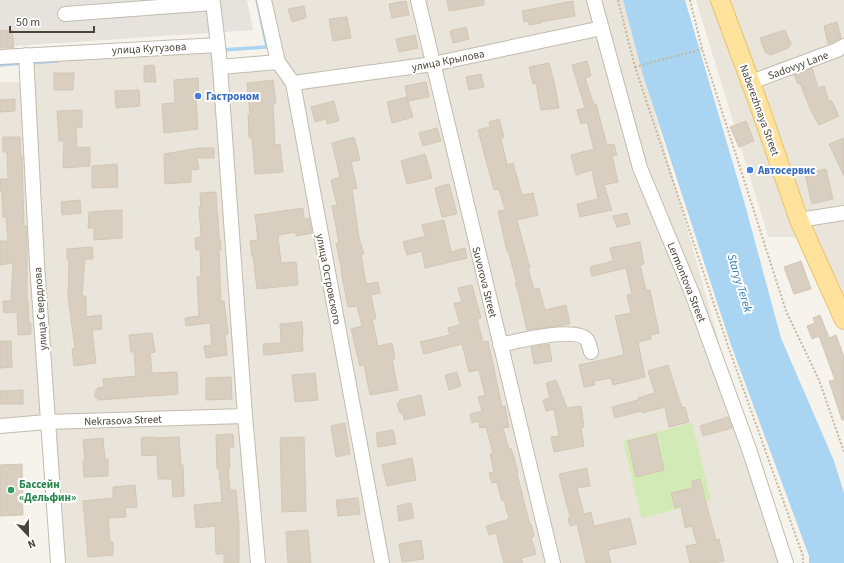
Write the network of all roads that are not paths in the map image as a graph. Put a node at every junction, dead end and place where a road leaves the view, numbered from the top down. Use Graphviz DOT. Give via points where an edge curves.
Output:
graph roads {
  1 [pos="264,0"];
  2 [pos="418,0"];
  3 [pos="594,0"];
  4 [pos="720,0"];
  5 [pos="66,14"];
  6 [pos="602,28"];
  7 [pos="218,45"];
  8 [pos="844,46"];
  9 [pos="26,55"];
  10 [pos="0,57"];
  11 [pos="278,62"];
  12 [pos="433,64"];
  13 [pos="220,67"];
  14 [pos="750,82"];
  15 [pos="293,83"];
  16 [pos="844,213"];
  17 [pos="799,220"];
  18 [pos="844,320"];
  19 [pos="500,345"];
  20 [pos="591,352"];
  21 [pos="245,416"];
  22 [pos="47,422"];
  23 [pos="0,426"];
  24 [pos="58,563"];
  25 [pos="258,563"];
  26 [pos="382,563"];
  27 [pos="553,563"];
  28 [pos="786,563"];
  1 -- 11 [label="street, улица Островского"];
  2 -- 12 [label="street, Suvorova Street"];
  3 -- 6 [label="street, Lermontova Street"];
  4 -- 14 [label="main road, Naberezhnaya Street"];
  5 -- 7 [label="street" via="213,3"];
  6 -- 12 [label="street, улица Крылова"];
  6 -- 28 [label="street, Lermontova Street" via="640,168 692,293 749,449"];
  7 -- 9 [label="street, улица Кутузова"];
  7 -- 13 [label="street"];
  8 -- 14 [label="street, Sadovyy Lane"];
  9 -- 10 [label="street, улица Кутузова"];
  9 -- 22 [label="street, улица Свердлова"];
  11 -- 13 [label="street"];
  11 -- 15 [label="street, улица Островского"];
  12 -- 15 [label="street, улица Крылова"];
  12 -- 19 [label="street, Suvorova Street"];
  13 -- 21 [label="street"];
  14 -- 17 [label="main road, Naberezhnaya Street"];
  15 -- 26 [label="street, улица Островского"];
  16 -- 17 [label="street"];
  17 -- 18 [label="main road, Naberezhnaya Street"];
  19 -- 20 [label="street" via="561,333 579,334 587,340"];
  19 -- 27 [label="street, Suvorova Street"];
  21 -- 22 [label="street, Nekrasova Street"];
  21 -- 25 [label="street"];
  22 -- 23 [label="street, Nekrasova Street"];
  22 -- 24 [label="street, улица Свердлова"];
}
